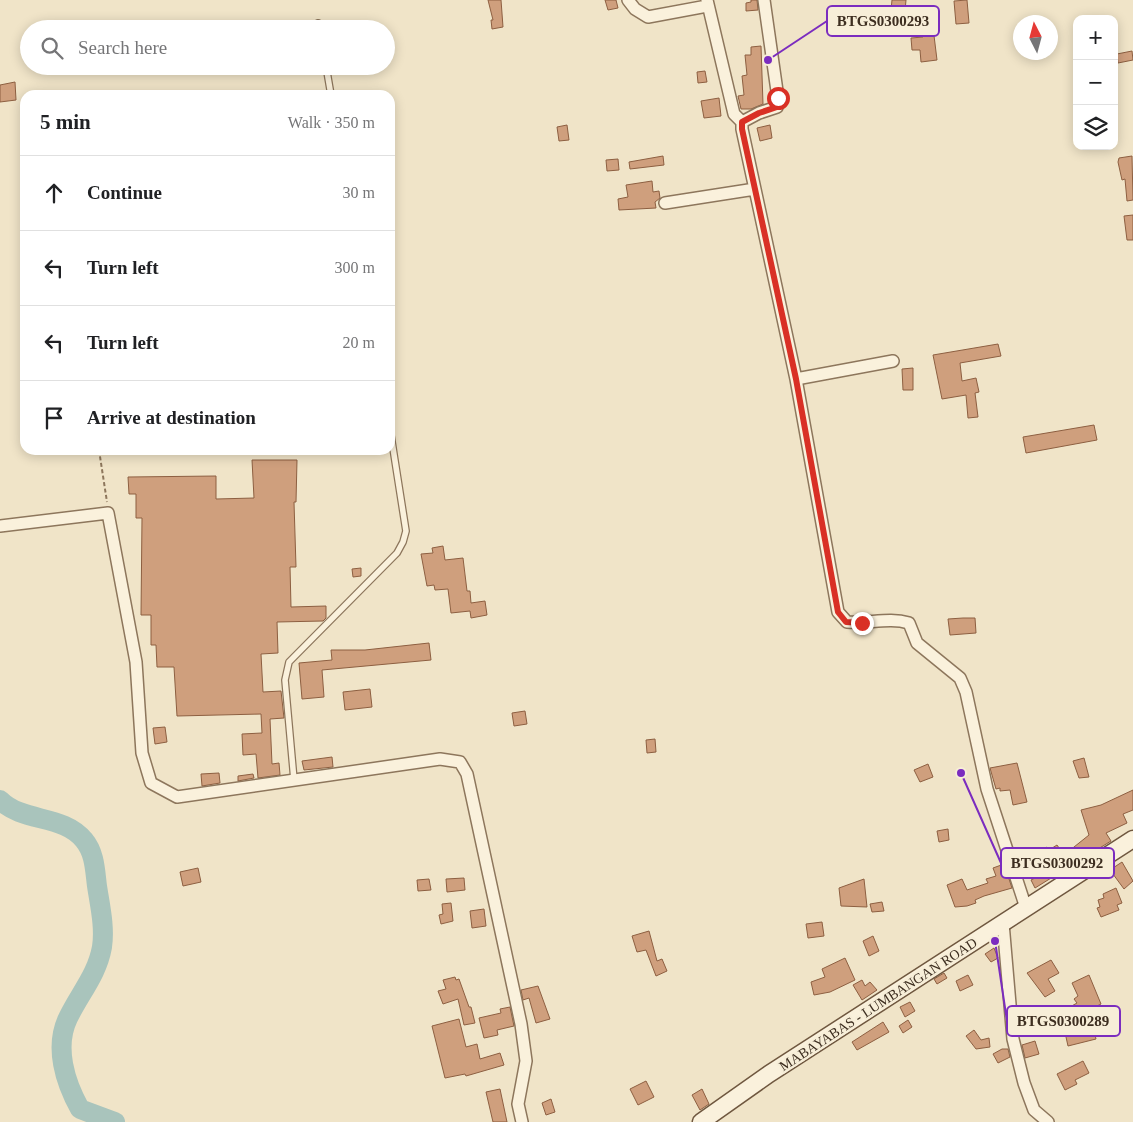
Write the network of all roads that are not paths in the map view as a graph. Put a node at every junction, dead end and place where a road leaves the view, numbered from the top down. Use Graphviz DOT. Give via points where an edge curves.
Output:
graph roads {
  1 [pos="628,0"];
  2 [pos="764,0"];
  3 [pos="707,3"];
  4 [pos="328,75"];
  5 [pos="330,90"];
  6 [pos="742,122"];
  7 [pos="755,189"];
  8 [pos="665,203"];
  9 [pos="893,361"];
  10 [pos="796,379"];
  11 [pos="394,455"];
  12 [pos="0,526"];
  13 [pos="294,780"];
  14 [pos="1133,839"];
  15 [pos="1026,908"];
  16 [pos="1003,923"];
  17 [pos="522,1122"];
  18 [pos="702,1122"];
  19 [pos="1048,1122"];
  1 -- 3 [label="street" via="635,9 648,16"];
  2 -- 6 [label="street" via="777,107"];
  3 -- 6 [label="street" via="734,114"];
  4 -- 5 [label="lane"];
  6 -- 7 [label="street"];
  7 -- 8 [label="street"];
  7 -- 10 [label="street"];
  9 -- 10 [label="street"];
  10 -- 15 [label="street" via="838,612 846,622 896,619 909,623 917,644 960,678 987,788"];
  11 -- 13 [label="lane" via="406,531 404,542 289,662 285,680"];
  12 -- 13 [label="street" via="108,512 136,662 142,753 151,783 177,798"];
  13 -- 17 [label="street" via="440,759 460,762 467,774 521,1024 526,1060 518,1104"];
  14 -- 15 [label="main road, MABAYABAS - LUMBANGAN ROAD"];
  15 -- 16 [label="main road, MABAYABAS - LUMBANGAN ROAD"];
  16 -- 18 [label="main road, MABAYABAS - LUMBANGAN ROAD" via="769,1074"];
  16 -- 19 [label="street" via="1013,1039 1034,1110"];
}
